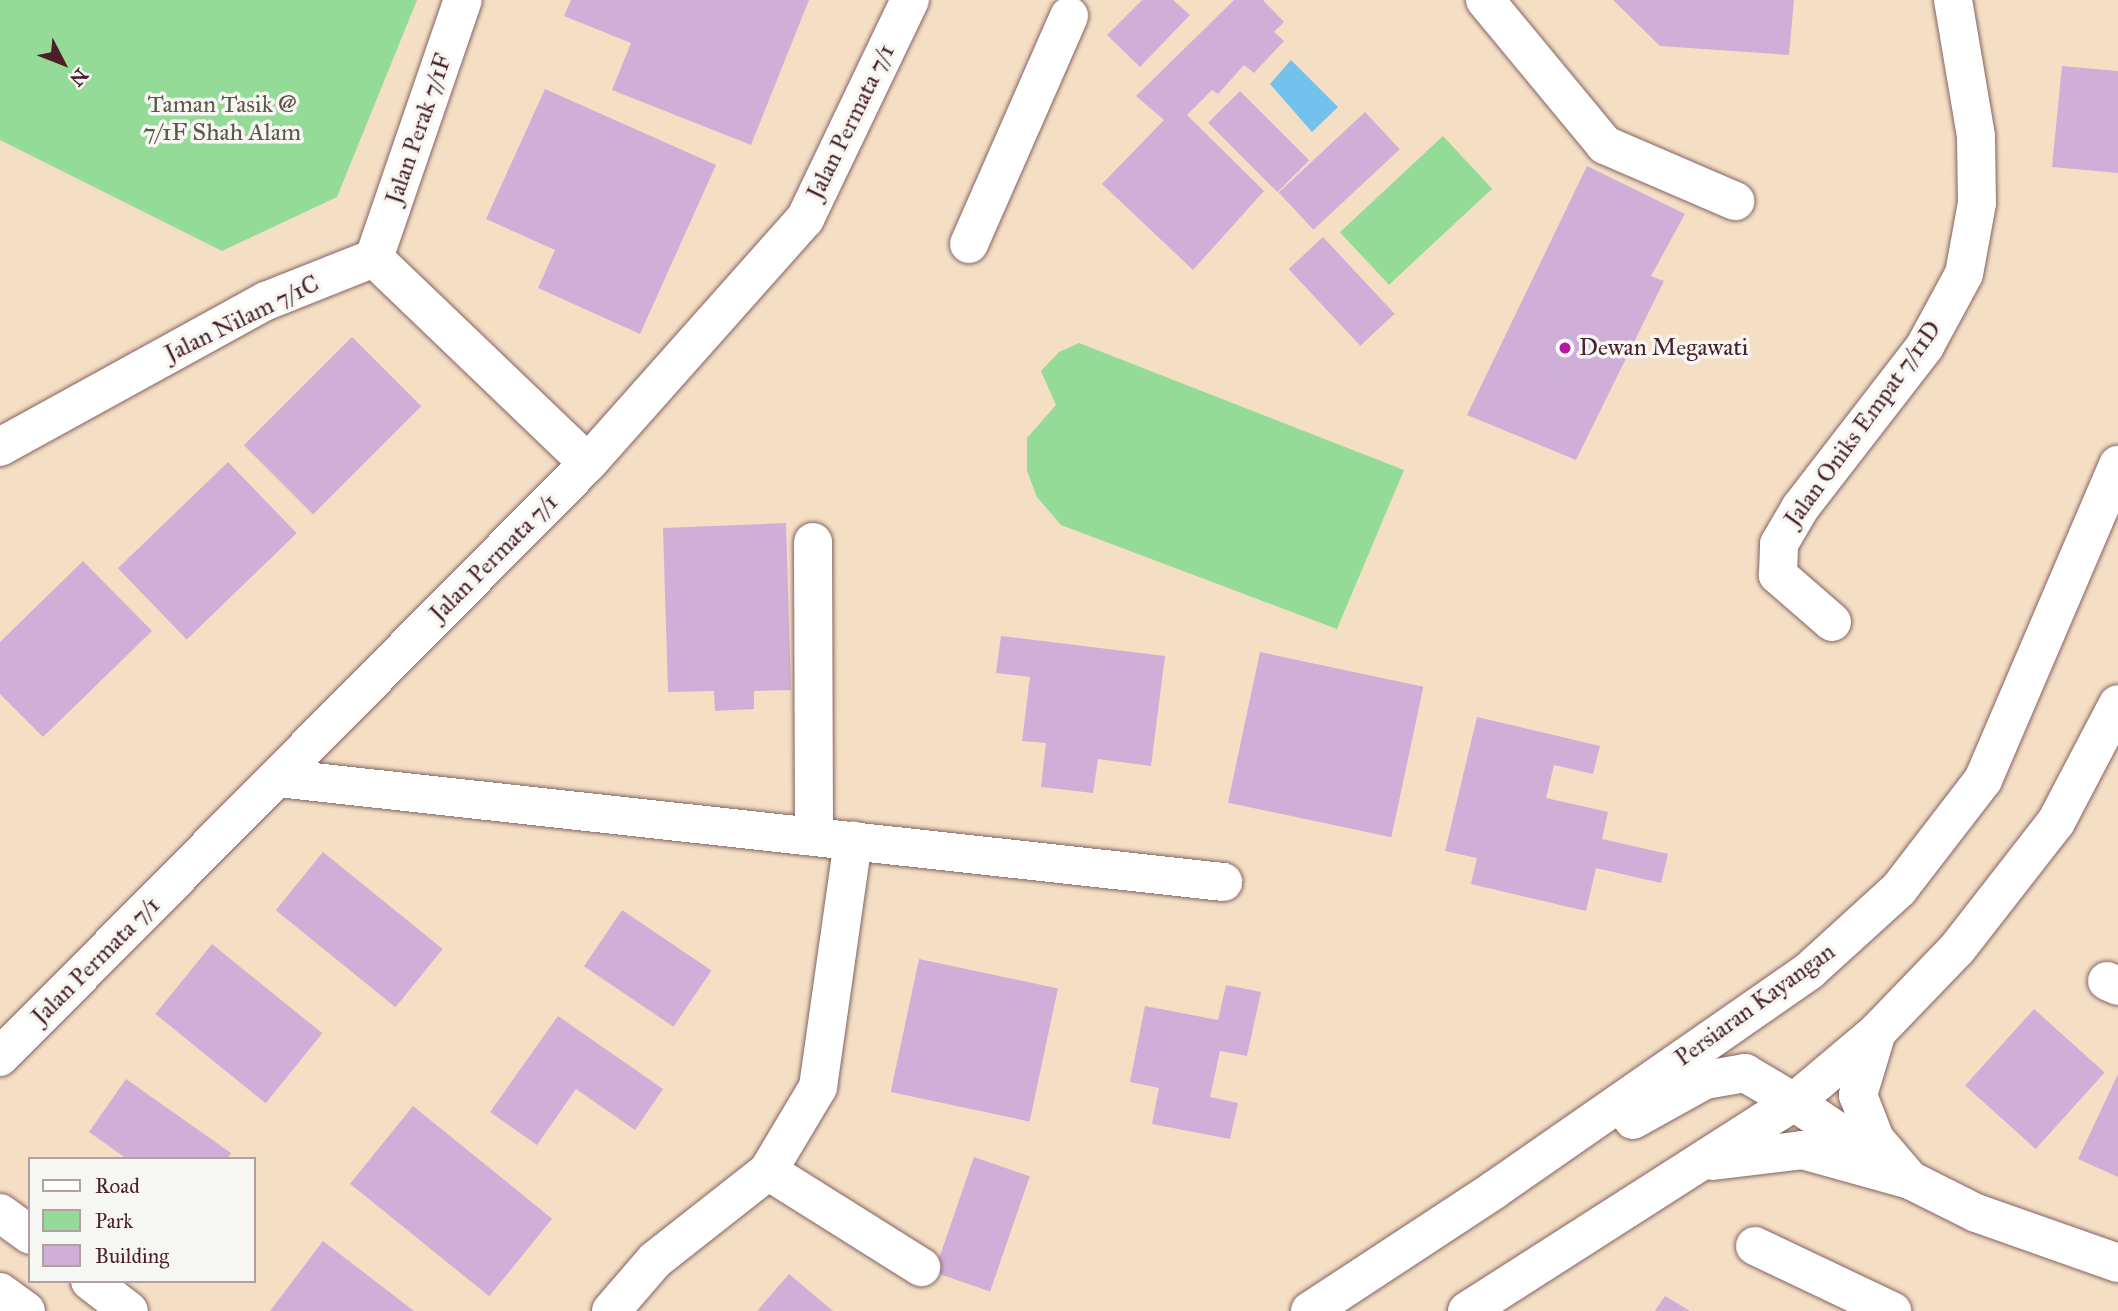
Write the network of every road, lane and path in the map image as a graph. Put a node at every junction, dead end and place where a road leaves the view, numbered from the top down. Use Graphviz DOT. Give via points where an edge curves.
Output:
graph roads {
  1 [pos="463,0"];
  2 [pos="910,0"];
  3 [pos="1485,0"];
  4 [pos="1954,0"];
  5 [pos="1069,16"];
  6 [pos="1735,201"];
  7 [pos="969,244"];
  8 [pos="374,258"];
  9 [pos="0,447"];
  10 [pos="588,463"];
  11 [pos="2118,465"];
  12 [pos="813,542"];
  13 [pos="1832,622"];
  14 [pos="2118,704"];
  15 [pos="278,778"];
  16 [pos="814,836"];
  17 [pos="853,840"];
  18 [pos="1223,882"];
  19 [pos="1877,1032"];
  20 [pos="0,1057"];
  21 [pos="1794,1102"];
  22 [pos="1707,1161"];
  23 [pos="768,1171"];
  24 [pos="1910,1180"];
  25 [pos="1494,1190"];
  26 [pos="0,1213"];
  27 [pos="28,1234"];
  28 [pos="1755,1246"];
  29 [pos="2118,1263"];
  30 [pos="921,1268"];
  31 [pos="93,1283"];
  32 [pos="0,1292"];
  33 [pos="26,1311"];
  34 [pos="129,1311"];
  35 [pos="611,1311"];
  36 [pos="1310,1311"];
  37 [pos="1467,1311"];
  38 [pos="1892,1311"];
  1 -- 8 [label="street, Jalan Perak 7/1F"];
  2 -- 10 [label="street, Jalan Permata 7/1" via="805,219"];
  3 -- 6 [label="street" via="1605,145"];
  4 -- 13 [label="street, Jalan Oniks Empat 7/11D" via="1976,136 1977,203 1964,274 1925,346 1800,508 1779,544 1778,575"];
  5 -- 7 [label="street"];
  8 -- 9 [label="street, Jalan Nilam 7/1C" via="266,302"];
  8 -- 10 [label="street"];
  10 -- 15 [label="street, Jalan Permata 7/1"];
  11 -- 25 [label="street, Persiaran Kayangan" via="1983,780 1899,889 1809,971"];
  12 -- 16 [label="street"];
  14 -- 19 [label="street" via="2056,822 1957,949"];
  15 -- 16 [label="street"];
  15 -- 20 [label="street, Jalan Permata 7/1"];
  16 -- 17 [label="street"];
  17 -- 18 [label="street"];
  17 -- 23 [label="street" via="818,1087"];
  19 -- 21 [label="street"];
  19 -- 24 [label="street" via="1858,1095 1875,1139"];
  21 -- 22 [label="street"];
  21 -- 24 [label="street"];
  21 -- 25 [label="street" via="1745,1073 1705,1080"];
  22 -- 24 [label="street" via="1802,1150"];
  22 -- 37 [label="street"];
  23 -- 30 [label="street"];
  23 -- 35 [label="street" via="654,1260"];
  24 -- 29 [label="street" via="1976,1213"];
  25 -- 36 [label="street, Persiaran Kayangan"];
  26 -- 27 [label="street"];
  28 -- 38 [label="street"];
  31 -- 34 [label="street"];
  32 -- 33 [label="street"];
}
